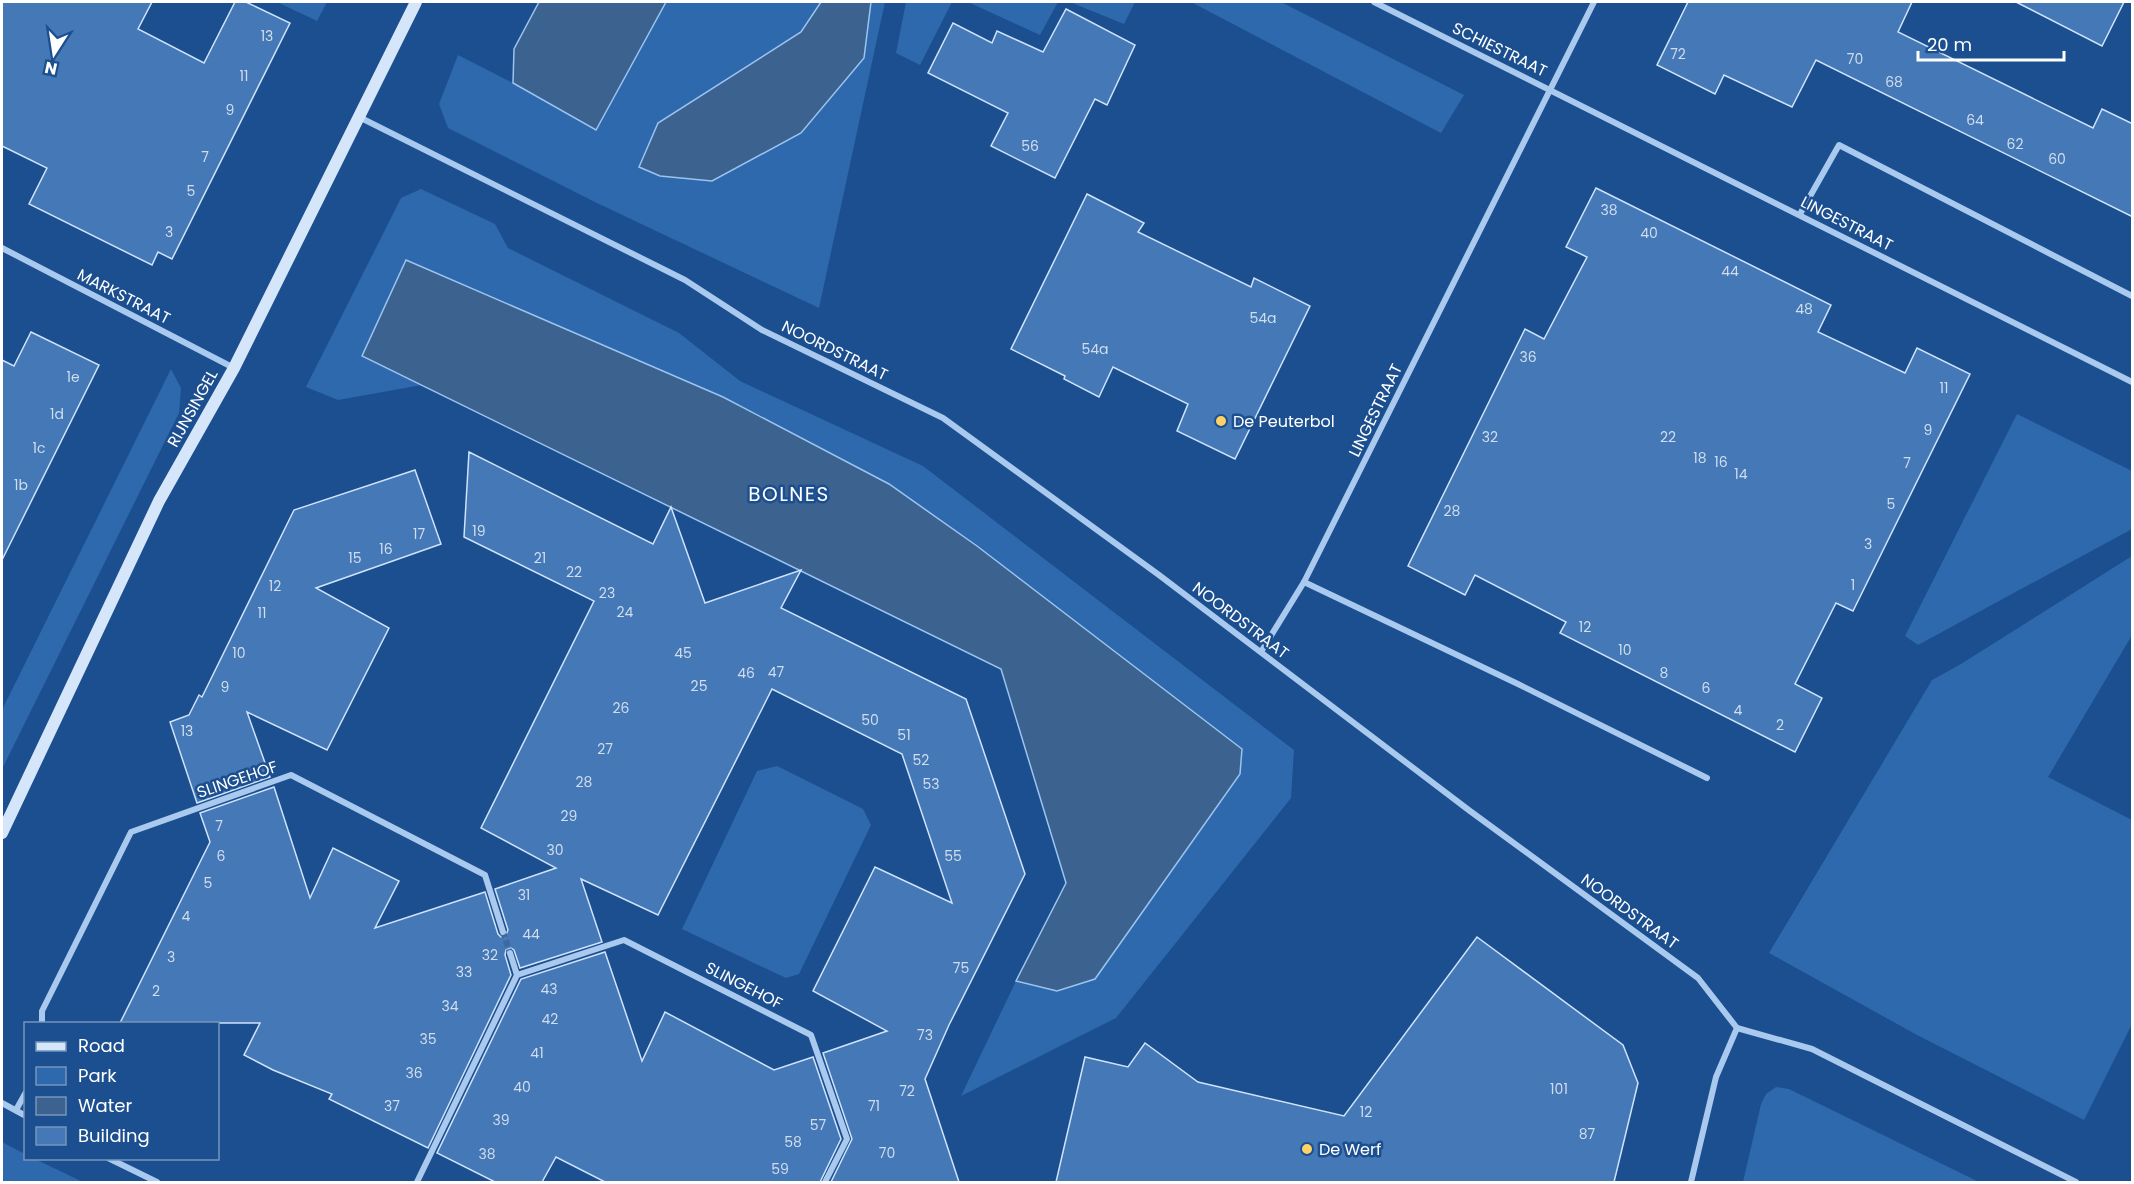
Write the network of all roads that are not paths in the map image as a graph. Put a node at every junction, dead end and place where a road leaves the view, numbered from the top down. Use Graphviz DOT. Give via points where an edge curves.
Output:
graph roads {
  1 [pos="416,2"];
  2 [pos="1374,2"];
  3 [pos="1594,2"];
  4 [pos="1550,89"];
  5 [pos="359,117"];
  6 [pos="1800,214"];
  7 [pos="2,248"];
  8 [pos="2133,296"];
  9 [pos="234,368"];
  10 [pos="2133,382"];
  11 [pos="1304,582"];
  12 [pos="1261,652"];
  13 [pos="1707,778"];
  14 [pos="2,833"];
  15 [pos="503,932"];
  16 [pos="510,953"];
  17 [pos="517,975"];
  18 [pos="42,1022"];
  19 [pos="1737,1029"];
  20 [pos="24,1096"];
  21 [pos="2,1103"];
  22 [pos="16,1110"];
  23 [pos="24,1115"];
  24 [pos="112,1160"];
  25 [pos="157,1182"];
  26 [pos="417,1182"];
  27 [pos="825,1182"];
  28 [pos="1691,1182"];
  29 [pos="2076,1182"];
  1 -- 5 [label="street, RIJNSINGEL"];
  2 -- 4 [label="street, SCHIESTRAAT"];
  3 -- 4 [label="street, LINGESTRAAT"];
  4 -- 10 [label="street, LINGESTRAAT"];
  4 -- 11 [label="street, LINGESTRAAT"];
  5 -- 9 [label="street, RIJNSINGEL"];
  5 -- 12 [label="street, NOORDSTRAAT" via="685,280 762,330 943,418"];
  6 -- 8 [label="street, LINGESTRAAT" via="1839,145"];
  7 -- 9 [label="street, MARKSTRAAT"];
  9 -- 14 [label="street, RIJNSINGEL" via="159,501"];
  11 -- 12 [label="street, LINGESTRAAT"];
  11 -- 13 [label="street"];
  12 -- 19 [label="street, NOORDSTRAAT" via="1698,978"];
  15 -- 18 [label="street, SLINGEHOF" via="485,876 291,775 131,832 42,1011"];
  16 -- 17 [label="street"];
  17 -- 26 [label="street"];
  17 -- 27 [label="street, SLINGEHOF" via="624,940 811,1035 847,1139"];
  19 -- 28 [label="street" via="1716,1077"];
  19 -- 29 [label="street" via="1812,1049"];
  20 -- 22 [label="street"];
  21 -- 22 [label="street"];
  22 -- 23 [label="street"];
  24 -- 25 [label="street"];
}
